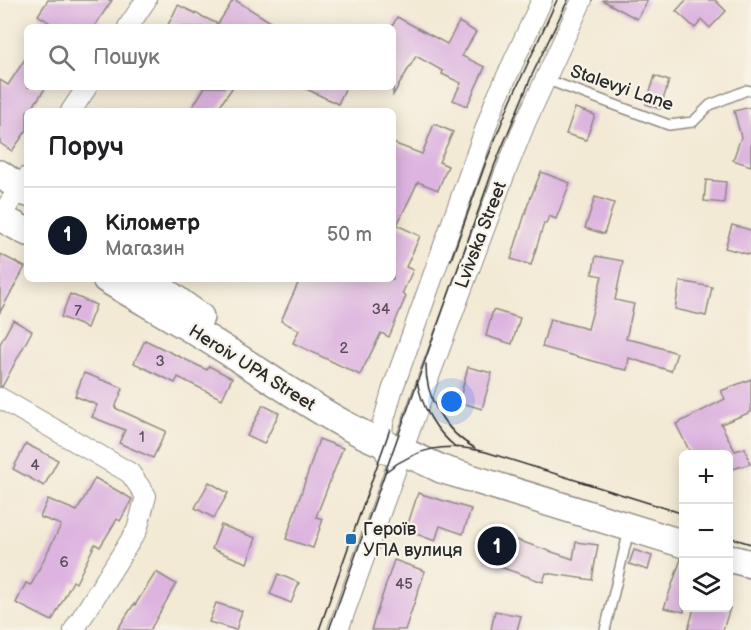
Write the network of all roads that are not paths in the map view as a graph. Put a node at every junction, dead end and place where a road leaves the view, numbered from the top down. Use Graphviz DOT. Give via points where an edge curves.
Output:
graph roads {
  1 [pos="146,0"];
  2 [pos="542,0"];
  3 [pos="582,0"];
  4 [pos="130,24"];
  5 [pos="545,79"];
  6 [pos="85,90"];
  7 [pos="751,90"];
  8 [pos="73,108"];
  9 [pos="18,183"];
  10 [pos="0,217"];
  11 [pos="24,230"];
  12 [pos="111,282"];
  13 [pos="152,282"];
  14 [pos="0,398"];
  15 [pos="397,452"];
  16 [pos="629,528"];
  17 [pos="679,543"];
  18 [pos="733,559"];
  19 [pos="751,564"];
  20 [pos="74,630"];
  21 [pos="338,630"];
  22 [pos="605,630"];
  1 -- 4 [label="street"];
  2 -- 15 [label="street, Lvivska Street" via="495,102 386,410"];
  3 -- 5 [label="street, Lvivska Street"];
  5 -- 7 [label="lane, Stalevyi Lane" via="669,125 693,122 710,105"];
  5 -- 15 [label="street, Lvivska Street"];
  6 -- 8 [label="street"];
  9 -- 10 [label="street"];
  10 -- 11 [label="street"];
  12 -- 15 [label="street, Heroiv UPA Street" via="329,416"];
  13 -- 15 [label="street, Heroiv UPA Street"];
  14 -- 20 [label="street" via="130,473 146,496 137,530"];
  15 -- 16 [label="street"];
  15 -- 21 [label="street, Lvivska Street"];
  16 -- 17 [label="street"];
  16 -- 22 [label="lane"];
  18 -- 19 [label="street"];
}
